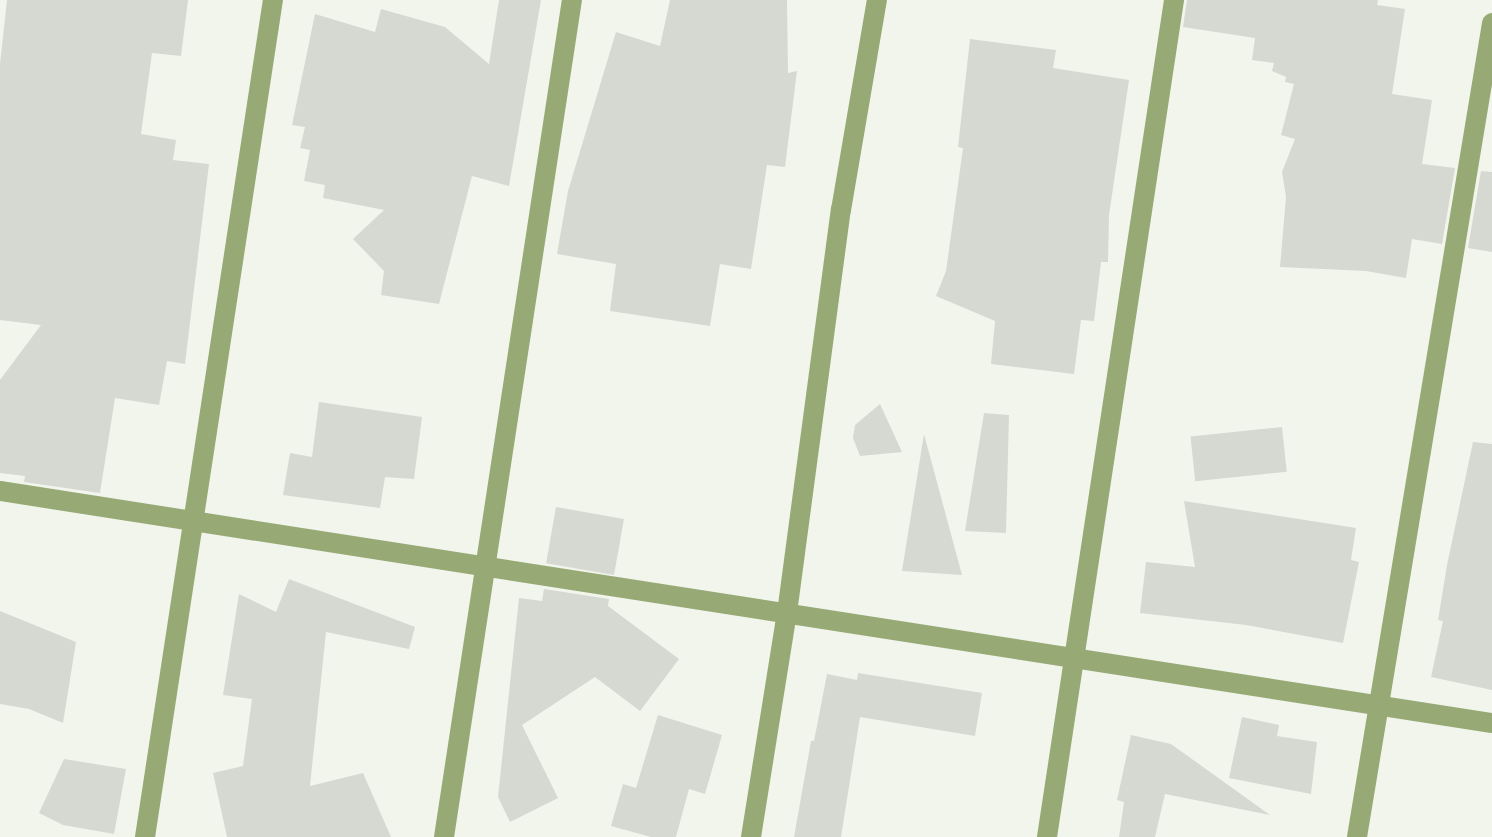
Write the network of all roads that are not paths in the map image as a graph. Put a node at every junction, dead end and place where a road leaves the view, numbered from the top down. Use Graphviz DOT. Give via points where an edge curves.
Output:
graph roads {
  1 [pos="273,0"];
  2 [pos="572,0"];
  3 [pos="877,0"];
  4 [pos="1174,0"];
  5 [pos="1492,23"];
  6 [pos="0,491"];
  7 [pos="193,521"];
  8 [pos="486,567"];
  9 [pos="787,613"];
  10 [pos="1074,658"];
  11 [pos="1379,705"];
  12 [pos="1492,723"];
  13 [pos="145,837"];
  14 [pos="444,837"];
  15 [pos="751,837"];
  16 [pos="1047,837"];
  17 [pos="1357,837"];
  1 -- 7 [label="street"];
  2 -- 8 [label="street"];
  3 -- 9 [label="street" via="841,210"];
  4 -- 10 [label="street"];
  5 -- 11 [label="street"];
  6 -- 7 [label="street"];
  7 -- 8 [label="street"];
  7 -- 13 [label="street"];
  8 -- 9 [label="street"];
  8 -- 14 [label="street"];
  9 -- 10 [label="street"];
  9 -- 15 [label="street"];
  10 -- 11 [label="street"];
  10 -- 16 [label="street"];
  11 -- 12 [label="street"];
  11 -- 17 [label="street"];
}
